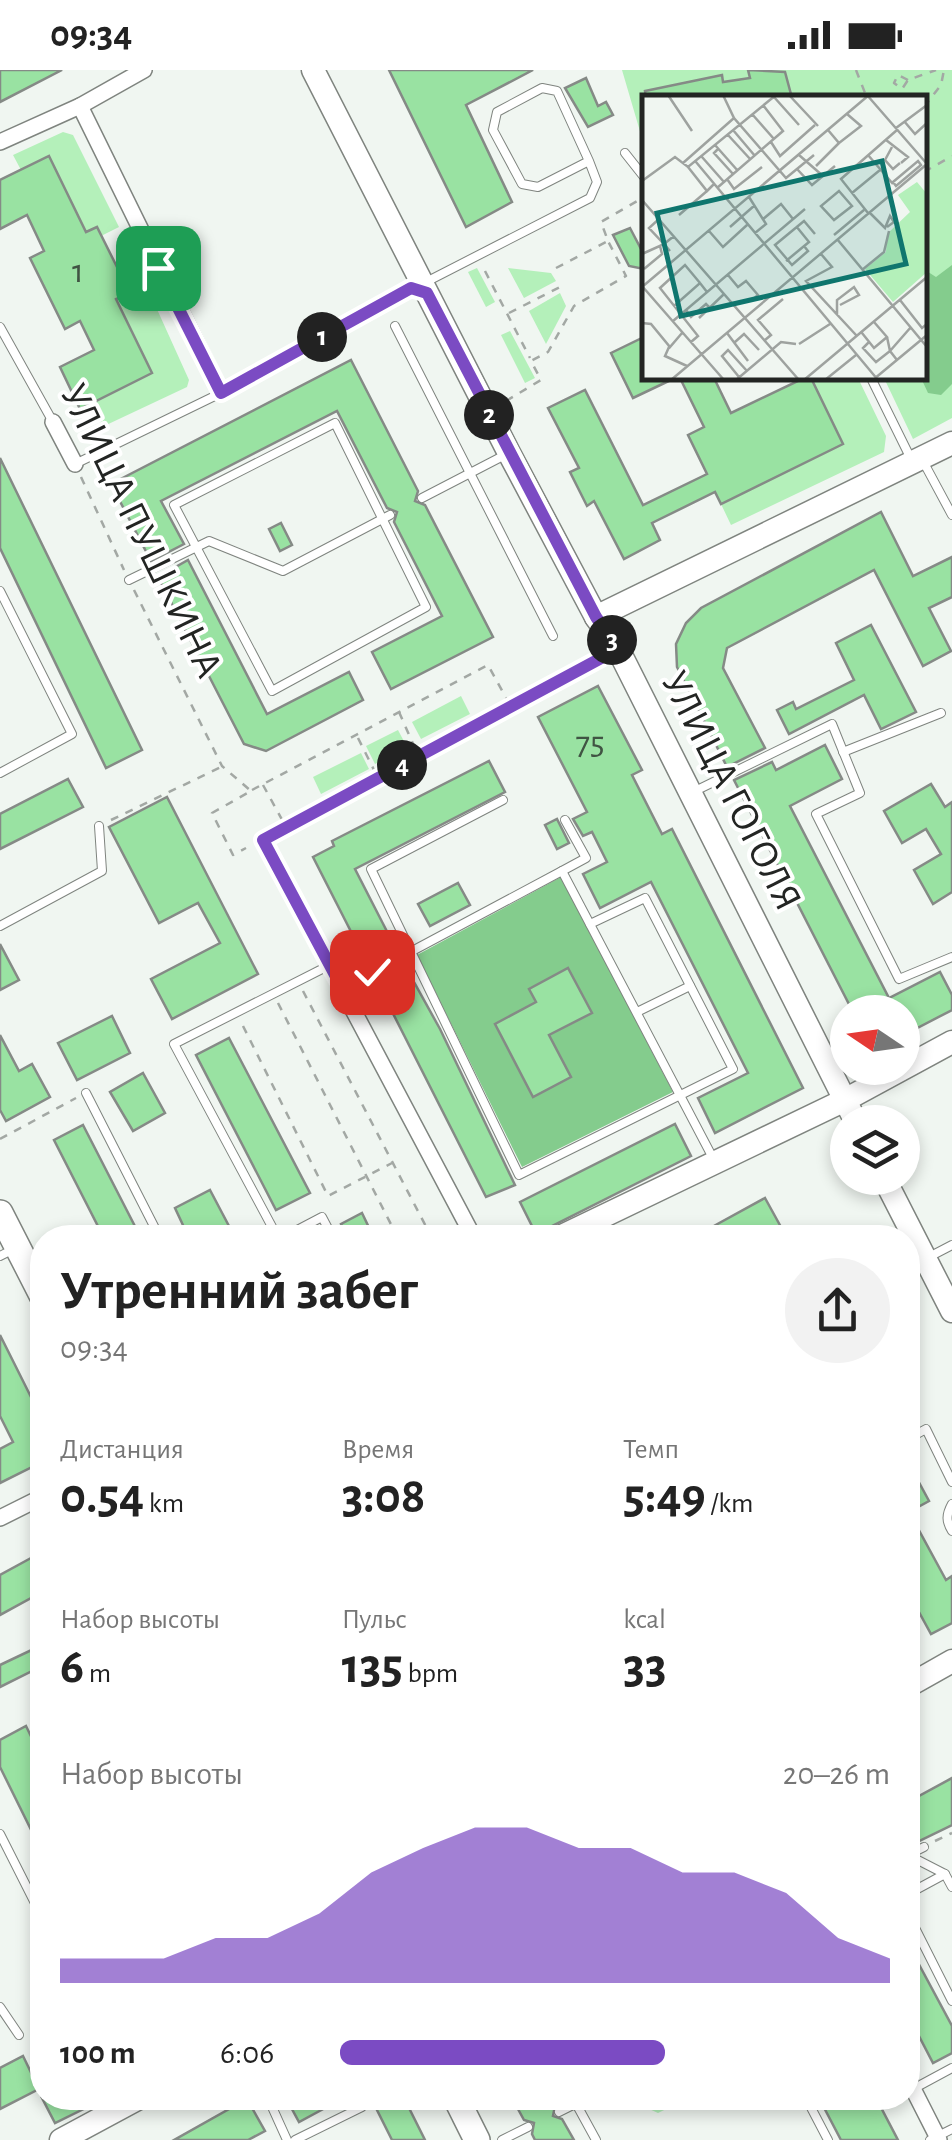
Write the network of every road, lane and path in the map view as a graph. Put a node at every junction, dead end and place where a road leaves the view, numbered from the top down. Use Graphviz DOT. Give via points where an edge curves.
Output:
graph roads {
  1 [pos="144,70"];
  2 [pos="313,70"];
  3 [pos="856,70"];
  4 [pos="936,70"];
  5 [pos="944,70"];
  6 [pos="908,80"];
  7 [pos="866,95"];
  8 [pos="927,105"];
  9 [pos="80,106"];
  10 [pos="0,142"];
  11 [pos="626,153"];
  12 [pos="952,156"];
  13 [pos="589,162"];
  14 [pos="927,170"];
  15 [pos="642,174"];
  16 [pos="642,199"];
  17 [pos="608,240"];
  18 [pos="556,268"];
  19 [pos="484,271"];
  20 [pos="564,285"];
  21 [pos="425,288"];
  22 [pos="508,314"];
  23 [pos="395,326"];
  24 [pos="0,327"];
  25 [pos="531,361"];
  26 [pos="872,380"];
  27 [pos="221,393"];
  28 [pos="488,413"];
  29 [pos="53,422"];
  30 [pos="952,444"];
  31 [pos="509,453"];
  32 [pos="917,461"];
  33 [pos="76,464"];
  34 [pos="468,474"];
  35 [pos="422,498"];
  36 [pos="952,515"];
  37 [pos="386,517"];
  38 [pos="194,548"];
  39 [pos="129,580"];
  40 [pos="0,591"];
  41 [pos="12,614"];
  42 [pos="596,617"];
  43 [pos="0,620"];
  44 [pos="553,636"];
  45 [pos="618,649"];
  46 [pos="512,708"];
  47 [pos="399,712"];
  48 [pos="941,713"];
  49 [pos="357,736"];
  50 [pos="843,752"];
  51 [pos="419,756"];
  52 [pos="222,766"];
  53 [pos="0,773"];
  54 [pos="378,777"];
  55 [pos="263,785"];
  56 [pos="251,790"];
  57 [pos="690,794"];
  58 [pos="503,800"];
  59 [pos="565,820"];
  60 [pos="99,826"];
  61 [pos="286,827"];
  62 [pos="263,840"];
  63 [pos="562,871"];
  64 [pos="590,924"];
  65 [pos="0,926"];
  66 [pos="405,955"];
  67 [pos="952,957"];
  68 [pos="330,965"];
  69 [pos="372,972"];
  70 [pos="298,981"];
  71 [pos="690,986"];
  72 [pos="342,988"];
  73 [pos="273,994"];
  74 [pos="236,1012"];
  75 [pos="637,1012"];
  76 [pos="952,1042"];
  77 [pos="86,1093"];
  78 [pos="680,1096"];
  79 [pos="845,1100"];
  80 [pos="848,1105"];
  81 [pos="0,1138"];
  82 [pos="714,1160"];
  83 [pos="393,1162"];
  84 [pos="367,1176"];
  85 [pos="893,1195"];
  86 [pos="0,1212"];
  87 [pos="153,1225"];
  88 [pos="273,1225"];
  89 [pos="305,1225"];
  90 [pos="326,1225"];
  91 [pos="392,1225"];
  92 [pos="425,1225"];
  93 [pos="468,1225"];
  94 [pos="584,1225"];
  95 [pos="908,1225"];
  96 [pos="952,1245"];
  97 [pos="920,1249"];
  98 [pos="9,1252"];
  99 [pos="925,1259"];
  100 [pos="30,1279"];
  101 [pos="952,1311"];
  102 [pos="920,1433"];
  103 [pos="952,1482"];
  104 [pos="30,1503"];
  105 [pos="952,1504"];
  106 [pos="0,1518"];
  107 [pos="952,1531"];
  108 [pos="952,1660"];
  109 [pos="920,1679"];
  110 [pos="952,1833"];
  111 [pos="0,1834"];
  112 [pos="924,1847"];
  113 [pos="920,1849"];
  114 [pos="920,1861"];
  115 [pos="945,1874"];
  116 [pos="952,1887"];
  117 [pos="920,1888"];
  118 [pos="30,1893"];
  119 [pos="920,1938"];
  120 [pos="952,2001"];
  121 [pos="0,2007"];
  122 [pos="19,2035"];
  123 [pos="952,2068"];
  124 [pos="920,2080"];
  125 [pos="920,2101"];
  126 [pos="116,2110"];
  127 [pos="273,2110"];
  128 [pos="356,2110"];
  129 [pos="462,2110"];
  130 [pos="562,2110"];
  131 [pos="580,2110"];
  132 [pos="812,2110"];
  133 [pos="559,2112"];
  134 [pos="528,2128"];
  135 [pos="940,2136"];
  136 [pos="61,2140"];
  137 [pos="287,2140"];
  138 [pos="295,2140"];
  139 [pos="477,2140"];
  140 [pos="502,2140"];
  141 [pos="596,2140"];
  142 [pos="828,2140"];
  1 -- 9 [label="street"];
  2 -- 21 [label="main road, УЛИЦА ГОГОЛЯ"];
  3 -- 7 [label="path"];
  4 -- 6 [label="path"];
  5 -- 8 [label="path"];
  9 -- 10 [label="street"];
  9 -- 27 [label="street"];
  11 -- 15 [label="lane"];
  12 -- 14 [label="path"];
  13 -- 13 [label="lane" via="538,188 522,184 493,130 497,112 542,88 557,91"];
  13 -- 21 [label="lane" via="597,182 590,198"];
  16 -- 17 [label="path" via="601,222"];
  17 -- 18 [label="path"];
  17 -- 25 [label="path" via="626,276 574,306 548,352"];
  19 -- 22 [label="path"];
  20 -- 22 [label="path"];
  21 -- 27 [label="lane" via="411,288"];
  21 -- 28 [label="main road, УЛИЦА ГОГОЛЯ"];
  22 -- 25 [label="path"];
  23 -- 34 [label="lane"];
  24 -- 29 [label="lane, УЛИЦА ПУШКИНА"];
  25 -- 28 [label="path" via="541,380"];
  26 -- 32 [label="lane"];
  27 -- 33 [label="lane"];
  28 -- 31 [label="main road, УЛИЦА ГОГОЛЯ"];
  29 -- 33 [label="street, УЛИЦА ПУШКИНА"];
  30 -- 32 [label="main road"];
  31 -- 34 [label="lane"];
  31 -- 42 [label="main road, УЛИЦА ГОГОЛЯ"];
  32 -- 36 [label="lane"];
  32 -- 42 [label="main road"];
  33 -- 39 [label="path, УЛИЦА ПУШКИНА"];
  34 -- 35 [label="lane"];
  34 -- 44 [label="lane"];
  37 -- 38 [label="lane" via="283,571 209,540"];
  37 -- 38 [label="lane" via="335,422 174,505"];
  37 -- 38 [label="lane" via="426,607 272,691"];
  38 -- 39 [label="lane"];
  39 -- 52 [label="path, УЛИЦА ПУШКИНА"];
  40 -- 41 [label="lane"];
  41 -- 43 [label="lane"];
  41 -- 53 [label="lane" via="72,734"];
  42 -- 45 [label="main road, УЛИЦА ГОГОЛЯ"];
  45 -- 46 [label="path"];
  45 -- 57 [label="main road, УЛИЦА ГОГОЛЯ"];
  46 -- 47 [label="path" via="488,665"];
  46 -- 51 [label="path"];
  47 -- 49 [label="path"];
  47 -- 51 [label="path"];
  48 -- 50 [label="lane"];
  49 -- 54 [label="path"];
  49 -- 55 [label="path"];
  50 -- 57 [label="lane" via="832,724"];
  50 -- 67 [label="lane" via="860,793 816,814 899,979"];
  51 -- 54 [label="path"];
  52 -- 56 [label="path"];
  52 -- 60 [label="path"];
  54 -- 61 [label="path"];
  55 -- 56 [label="path"];
  55 -- 61 [label="path"];
  56 -- 62 [label="path" via="212,813 233,855"];
  57 -- 79 [label="main road, УЛИЦА ГОГОЛЯ"];
  58 -- 66 [label="lane" via="371,869"];
  59 -- 63 [label="lane" via="586,858"];
  60 -- 65 [label="lane" via="102,871"];
  61 -- 62 [label="path"];
  62 -- 68 [label="street"];
  63 -- 64 [label="lane"];
  63 -- 66 [label="lane"];
  64 -- 71 [label="lane" via="645,898"];
  64 -- 75 [label="lane"];
  66 -- 78 [label="lane" via="519,1175"];
  68 -- 70 [label="lane"];
  68 -- 72 [label="street"];
  69 -- 72 [label="lane"];
  70 -- 73 [label="lane"];
  70 -- 83 [label="path"];
  71 -- 75 [label="lane"];
  71 -- 78 [label="lane" via="732,1069"];
  72 -- 93 [label="street"];
  73 -- 74 [label="lane"];
  73 -- 84 [label="path"];
  74 -- 84 [label="path" via="328,1196"];
  74 -- 88 [label="lane" via="174,1044"];
  75 -- 78 [label="lane"];
  76 -- 79 [label="main road"];
  77 -- 81 [label="path"];
  77 -- 87 [label="lane"];
  78 -- 82 [label="lane"];
  79 -- 80 [label="main road, УЛИЦА ГОГОЛЯ"];
  79 -- 82 [label="main road"];
  82 -- 94 [label="main road"];
  83 -- 84 [label="path"];
  83 -- 92 [label="path"];
  84 -- 91 [label="path"];
  85 -- 95 [label="main road"];
  86 -- 98 [label="main road"];
  89 -- 90 [label="lane" via="322,1216"];
  96 -- 99 [label="lane"];
  97 -- 99 [label="main road"];
  98 -- 100 [label="main road"];
  99 -- 101 [label="main road"];
  102 -- 103 [label="lane" via="926,1430"];
  104 -- 106 [label="street"];
  105 -- 107 [label="lane"];
  108 -- 109 [label="main road"];
  110 -- 112 [label="path"];
  111 -- 118 [label="lane"];
  112 -- 113 [label="lane"];
  114 -- 115 [label="lane"];
  115 -- 116 [label="lane"];
  115 -- 117 [label="lane"];
  119 -- 120 [label="lane"];
  121 -- 122 [label="lane"];
  123 -- 124 [label="lane"];
  125 -- 135 [label="street"];
  126 -- 136 [label="main road"];
  127 -- 137 [label="lane"];
  128 -- 138 [label="lane"];
  129 -- 139 [label="main road"];
  130 -- 133 [label="lane"];
  131 -- 141 [label="lane"];
  132 -- 142 [label="lane"];
  134 -- 140 [label="lane"];
}
